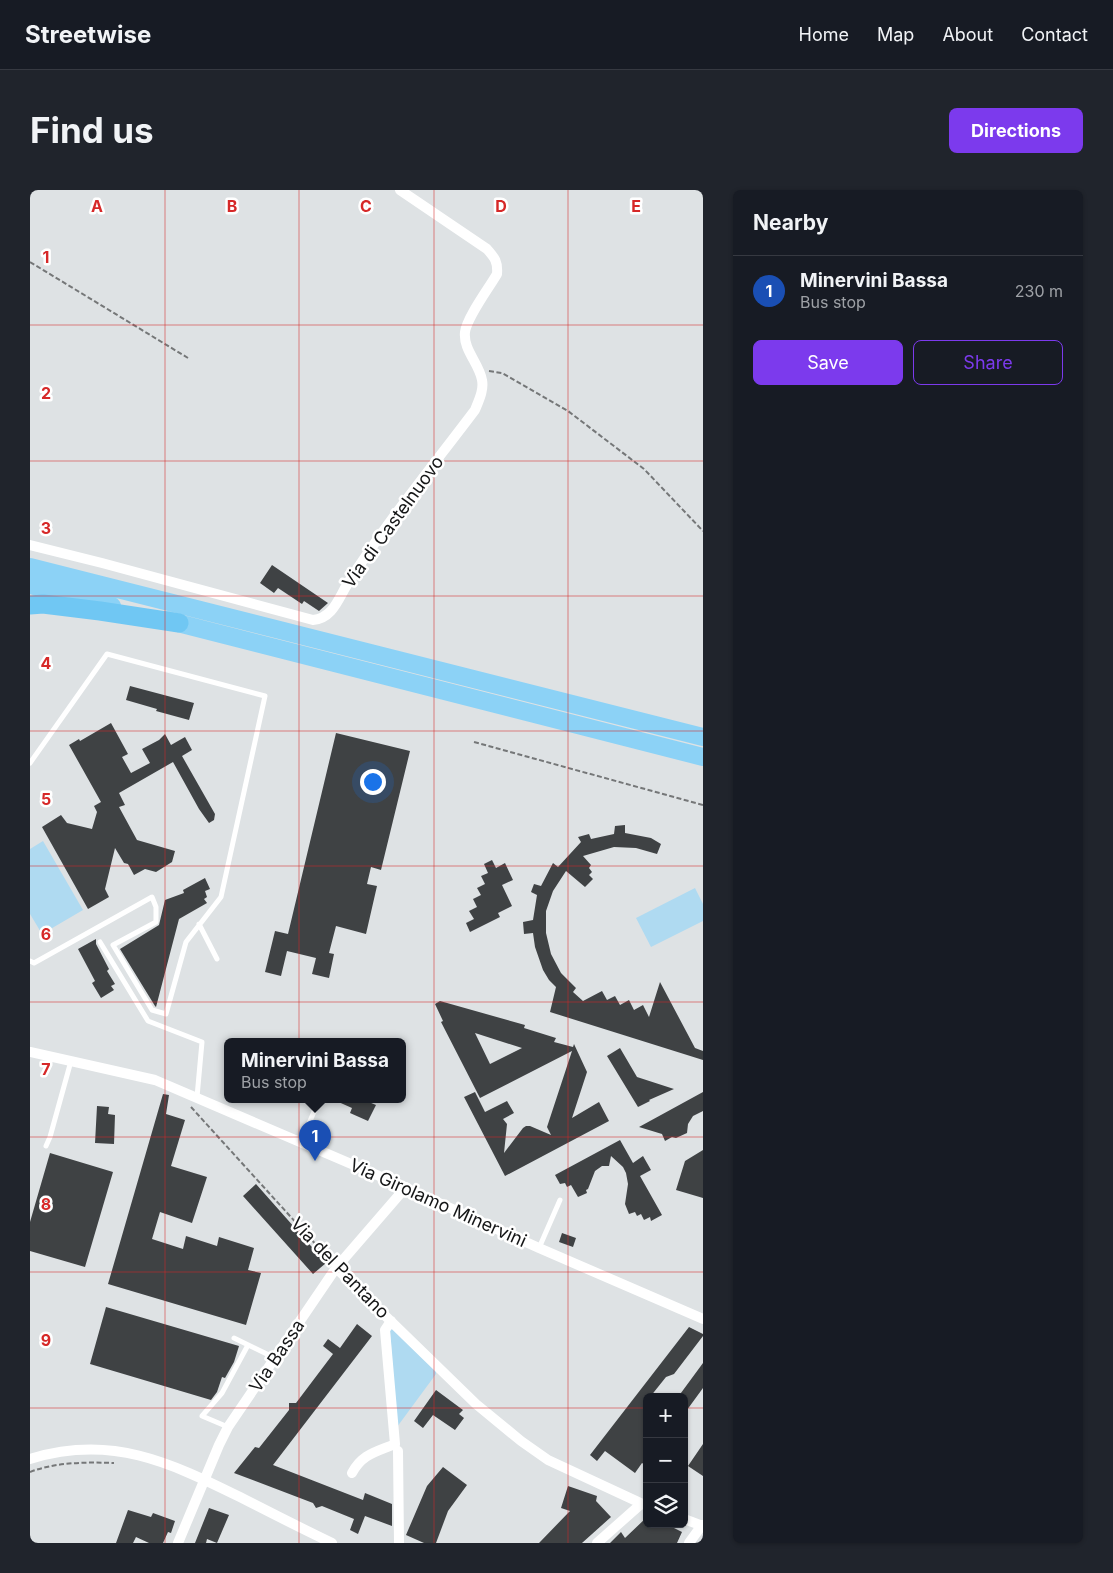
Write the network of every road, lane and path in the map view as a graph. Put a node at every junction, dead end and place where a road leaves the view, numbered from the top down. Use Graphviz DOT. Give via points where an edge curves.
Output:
graph roads {
  1 [pos="400,190"];
  2 [pos="30,262"];
  3 [pos="188,358"];
  4 [pos="479,370"];
  5 [pos="703,531"];
  6 [pos="30,545"];
  7 [pos="30,567"];
  8 [pos="30,585"];
  9 [pos="30,605"];
  10 [pos="179,623"];
  11 [pos="703,737"];
  12 [pos="474,742"];
  13 [pos="703,757"];
  14 [pos="30,763"];
  15 [pos="703,805"];
  16 [pos="199,924"];
  17 [pos="100,942"];
  18 [pos="217,959"];
  19 [pos="30,961"];
  20 [pos="30,1052"];
  21 [pos="71,1061"];
  22 [pos="172,1087"];
  23 [pos="197,1096"];
  24 [pos="318,1103"];
  25 [pos="302,1142"];
  26 [pos="46,1146"];
  27 [pos="406,1187"];
  28 [pos="560,1200"];
  29 [pos="539,1248"];
  30 [pos="336,1268"];
  31 [pos="703,1319"];
  32 [pos="391,1321"];
  33 [pos="234,1338"];
  34 [pos="248,1345"];
  35 [pos="276,1359"];
  36 [pos="228,1427"];
  37 [pos="398,1451"];
  38 [pos="30,1459"];
  39 [pos="120,1463"];
  40 [pos="30,1472"];
  41 [pos="352,1473"];
  42 [pos="204,1479"];
  43 [pos="643,1505"];
  44 [pos="643,1506"];
  45 [pos="688,1521"];
  46 [pos="702,1526"];
  47 [pos="178,1543"];
  48 [pos="332,1543"];
  49 [pos="400,1543"];
  50 [pos="597,1543"];
  51 [pos="689,1543"];
  1 -- 4 [label="street, Via di Castelnuovo" via="487,249 496,259 497,274 465,330 465,342"];
  2 -- 3 [label="path"];
  4 -- 5 [label="path" via="502,373 568,411 644,469"];
  4 -- 6 [label="street, Via di Castelnuovo" via="481,395 476,410 377,540 331,612 322,619 313,620"];
  7 -- 11 [label="highway"];
  8 -- 10 [label="highway"];
  9 -- 10 [label="highway" via="43,604"];
  10 -- 13 [label="highway"];
  12 -- 15 [label="path"];
  14 -- 16 [label="lane" via="107,654 265,696 221,896"];
  16 -- 18 [label="lane"];
  16 -- 19 [label="lane" via="186,942 166,1014 152,1010 113,945 156,922 152,898 34,963"];
  17 -- 23 [label="lane" via="148,1021 202,1042"];
  20 -- 21 [label="street"];
  21 -- 22 [label="street" via="155,1080"];
  21 -- 26 [label="lane"];
  22 -- 23 [label="street, Via Girolamo Minervini"];
  22 -- 30 [label="path, Via del Pantano"];
  23 -- 25 [label="street, Via Girolamo Minervini"];
  24 -- 25 [label="lane"];
  25 -- 27 [label="street, Via Girolamo Minervini"];
  27 -- 29 [label="street, Via Girolamo Minervini"];
  27 -- 30 [label="street, Via Bassa"];
  28 -- 29 [label="lane"];
  29 -- 31 [label="street, Via Girolamo Minervini"];
  30 -- 32 [label="street, Via del Pantano"];
  30 -- 35 [label="street, Via Bassa"];
  32 -- 41 [label="street" via="386,1330 395,1444 365,1457"];
  32 -- 43 [label="street, Via del Pantano" via="476,1404 521,1441 548,1460"];
  33 -- 34 [label="lane"];
  34 -- 35 [label="lane"];
  34 -- 36 [label="lane" via="222,1393 202,1416"];
  35 -- 36 [label="street, Via Bassa"];
  36 -- 42 [label="street, Via Bassa"];
  37 -- 49 [label="street"];
  38 -- 42 [label="street" via="68,1451 131,1453"];
  39 -- 40 [label="path" via="67,1464"];
  42 -- 47 [label="street, Via Bassa"];
  42 -- 48 [label="street"];
  44 -- 50 [label="street"];
  45 -- 46 [label="street"];
  46 -- 51 [label="street"];
}
